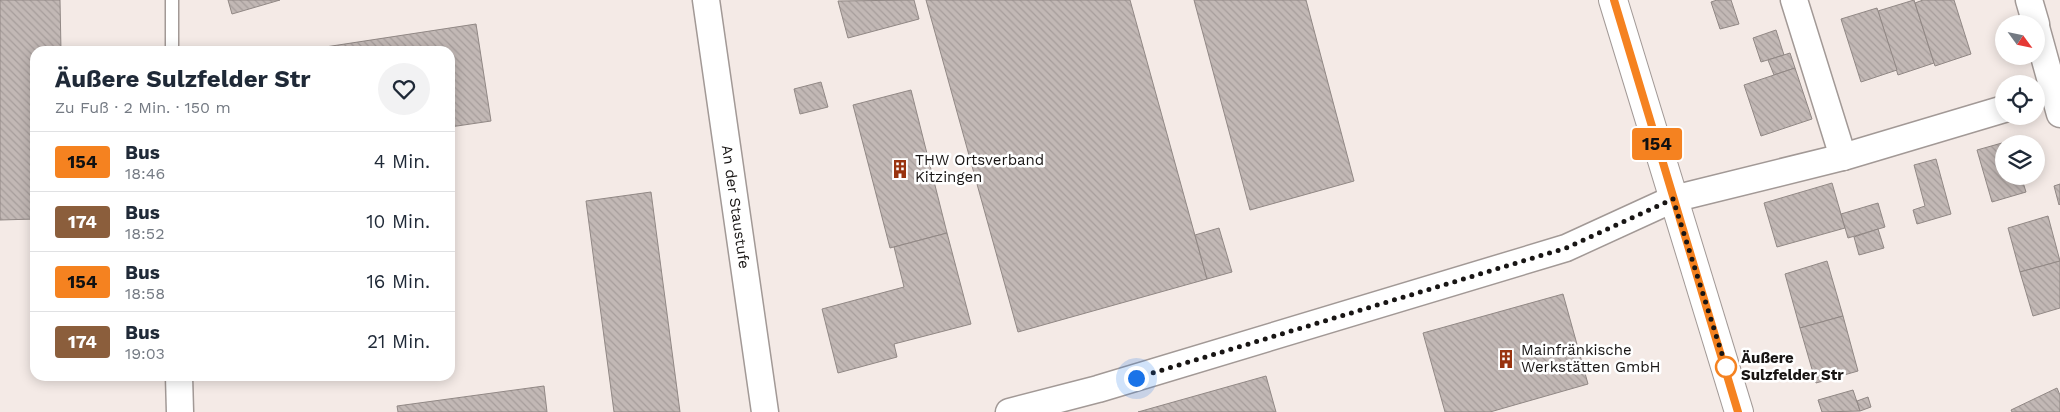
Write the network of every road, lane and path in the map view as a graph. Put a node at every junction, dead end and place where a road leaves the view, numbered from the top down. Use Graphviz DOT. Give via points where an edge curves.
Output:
graph roads {
  1 [pos="172,0"];
  2 [pos="706,0"];
  3 [pos="1614,0"];
  4 [pos="1794,0"];
  5 [pos="2029,0"];
  6 [pos="2033,15"];
  7 [pos="172,46"];
  8 [pos="2043,65"];
  9 [pos="2050,102"];
  10 [pos="1995,112"];
  11 [pos="1843,157"];
  12 [pos="1673,199"];
  13 [pos="179,381"];
  14 [pos="180,412"];
  15 [pos="765,412"];
  16 [pos="1008,412"];
  17 [pos="1738,412"];
  1 -- 7 [label="lane"];
  2 -- 15 [label="street, An der Staustufe"];
  3 -- 12 [label="main road"];
  4 -- 11 [label="street"];
  5 -- 6 [label="street"];
  8 -- 9 [label="street"];
  10 -- 11 [label="street"];
  11 -- 12 [label="street"];
  12 -- 16 [label="street" via="1566,248 1098,389"];
  12 -- 17 [label="main road"];
  13 -- 14 [label="street"];
}
